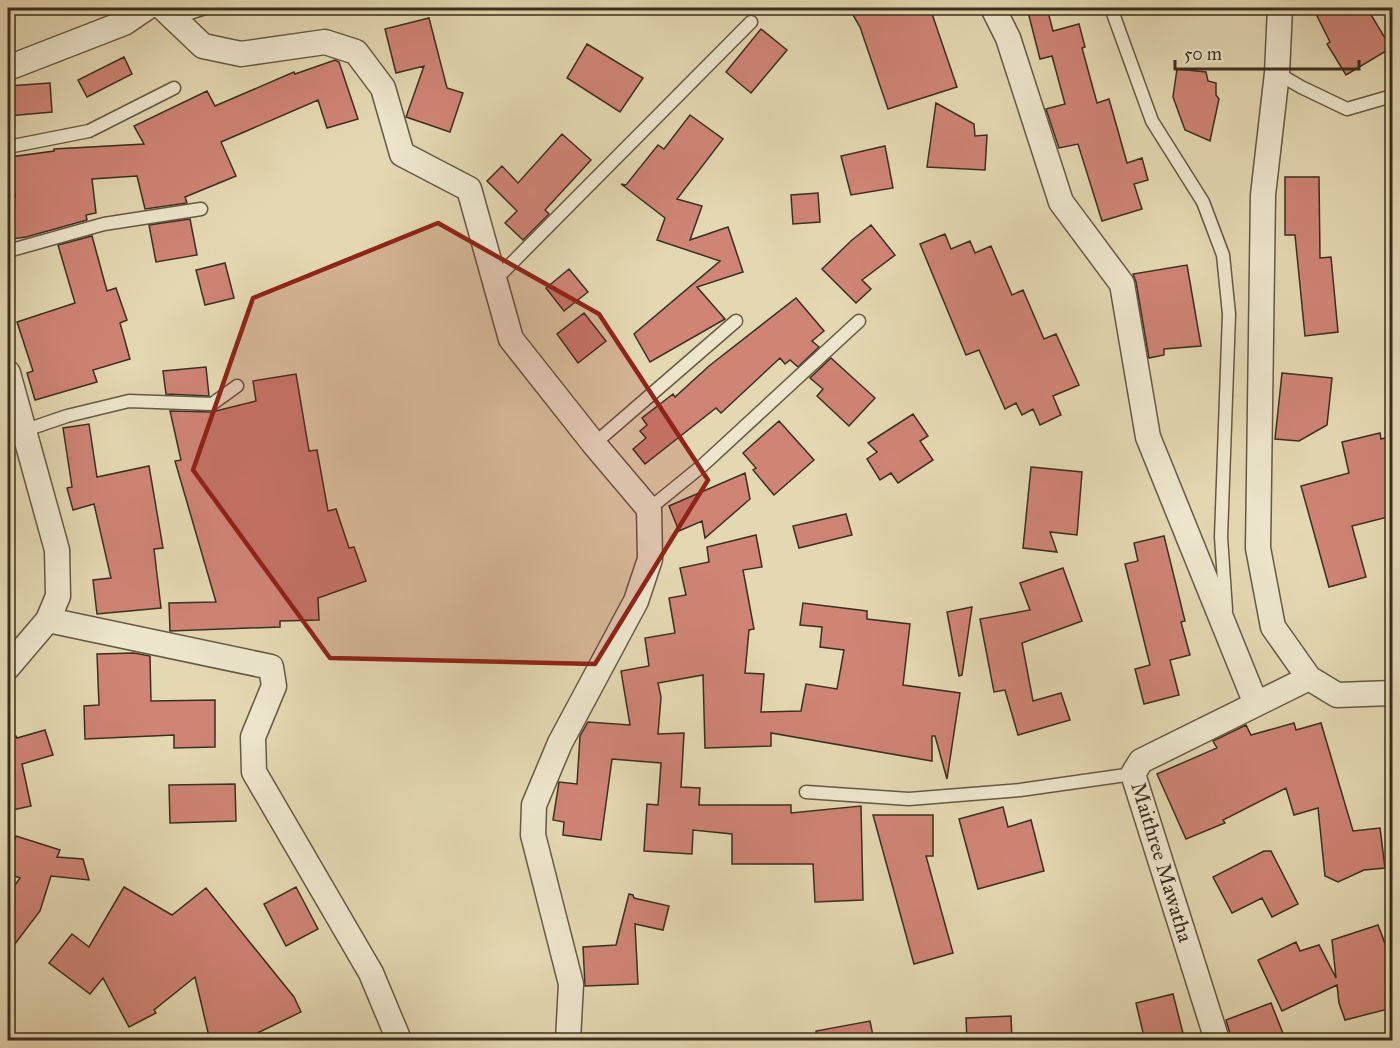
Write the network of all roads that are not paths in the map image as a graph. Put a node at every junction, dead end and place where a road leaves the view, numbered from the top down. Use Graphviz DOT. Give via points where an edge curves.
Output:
graph roads {
  1 [pos="146,8"];
  2 [pos="205,8"];
  3 [pos="993,8"];
  4 [pos="1111,8"];
  5 [pos="1280,8"];
  6 [pos="168,13"];
  7 [pos="751,22"];
  8 [pos="8,68"];
  9 [pos="1277,73"];
  10 [pos="174,88"];
  11 [pos="1392,96"];
  12 [pos="8,147"];
  13 [pos="201,209"];
  14 [pos="8,251"];
  15 [pos="495,280"];
  16 [pos="736,321"];
  17 [pos="858,321"];
  18 [pos="8,373"];
  19 [pos="237,386"];
  20 [pos="23,431"];
  21 [pos="594,444"];
  22 [pos="650,509"];
  23 [pos="48,620"];
  24 [pos="1227,633"];
  25 [pos="8,667"];
  26 [pos="1309,678"];
  27 [pos="1392,693"];
  28 [pos="1256,704"];
  29 [pos="1134,774"];
  30 [pos="806,792"];
  31 [pos="399,1041"];
  32 [pos="568,1041"];
  33 [pos="1217,1041"];
  1 -- 8 [label="street" via="124,23"];
  2 -- 6 [label="lane"];
  3 -- 24 [label="street" via="1008,38 1061,202 1122,284 1148,437"];
  4 -- 24 [label="lane" via="1152,121 1203,202 1223,255 1230,314 1221,537"];
  5 -- 9 [label="street"];
  6 -- 15 [label="street" via="203,46 241,54 325,42 356,52 383,88 402,154 469,189"];
  7 -- 15 [label="lane"];
  9 -- 11 [label="lane" via="1347,109"];
  9 -- 26 [label="street" via="1263,195 1258,548 1273,627"];
  10 -- 12 [label="lane" via="88,131"];
  13 -- 14 [label="lane" via="104,224"];
  15 -- 21 [label="street" via="511,339"];
  16 -- 21 [label="lane"];
  17 -- 22 [label="lane"];
  18 -- 20 [label="street"];
  19 -- 20 [label="lane" via="212,404 129,401"];
  20 -- 23 [label="street" via="57,550 58,596"];
  21 -- 22 [label="street"];
  22 -- 32 [label="street" via="650,559 636,600 560,743 534,806 533,835 571,984"];
  23 -- 25 [label="street"];
  23 -- 31 [label="street" via="271,667 274,686 253,737 254,772 371,973"];
  24 -- 28 [label="street"];
  26 -- 27 [label="street" via="1337,695"];
  26 -- 28 [label="street, Maithree Mawatha"];
  28 -- 29 [label="street, Maithree Mawatha" via="1141,761"];
  29 -- 30 [label="lane" via="1020,790 909,799"];
  29 -- 33 [label="street, Maithree Mawatha"];
}
